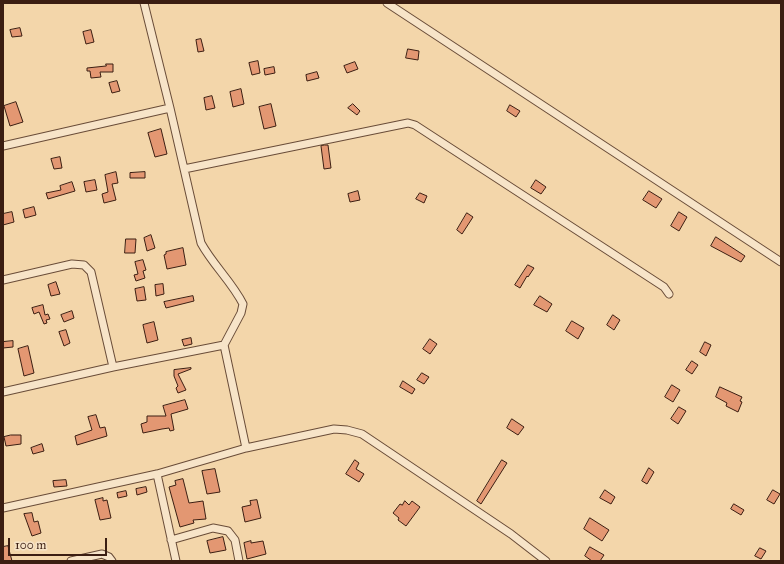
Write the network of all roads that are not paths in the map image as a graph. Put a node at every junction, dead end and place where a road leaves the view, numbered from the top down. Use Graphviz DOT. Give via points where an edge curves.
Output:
graph roads {
  1 [pos="144,3"];
  2 [pos="387,3"];
  3 [pos="170,108"];
  4 [pos="3,146"];
  5 [pos="184,169"];
  6 [pos="781,262"];
  7 [pos="3,280"];
  8 [pos="669,294"];
  9 [pos="224,345"];
  10 [pos="113,367"];
  11 [pos="3,392"];
  12 [pos="246,448"];
  13 [pos="157,474"];
  14 [pos="3,508"];
  15 [pos="171,540"];
  16 [pos="71,561"];
  17 [pos="112,561"];
  18 [pos="176,561"];
  19 [pos="239,561"];
  20 [pos="546,561"];
  1 -- 3 [label="street"];
  2 -- 6 [label="street"];
  3 -- 4 [label="street"];
  3 -- 5 [label="street"];
  5 -- 8 [label="street" via="408,123 658,282"];
  5 -- 9 [label="street" via="201,244 243,304"];
  7 -- 10 [label="street" via="72,264 84,265 92,272"];
  9 -- 10 [label="street"];
  9 -- 12 [label="street"];
  10 -- 11 [label="street"];
  12 -- 13 [label="street"];
  12 -- 20 [label="street" via="334,429 362,434 511,534"];
  13 -- 14 [label="street"];
  13 -- 15 [label="street"];
  15 -- 18 [label="street"];
  15 -- 19 [label="street" via="213,528 228,531 235,540"];
  16 -- 17 [label="street" via="102,554 110,557"];
}
